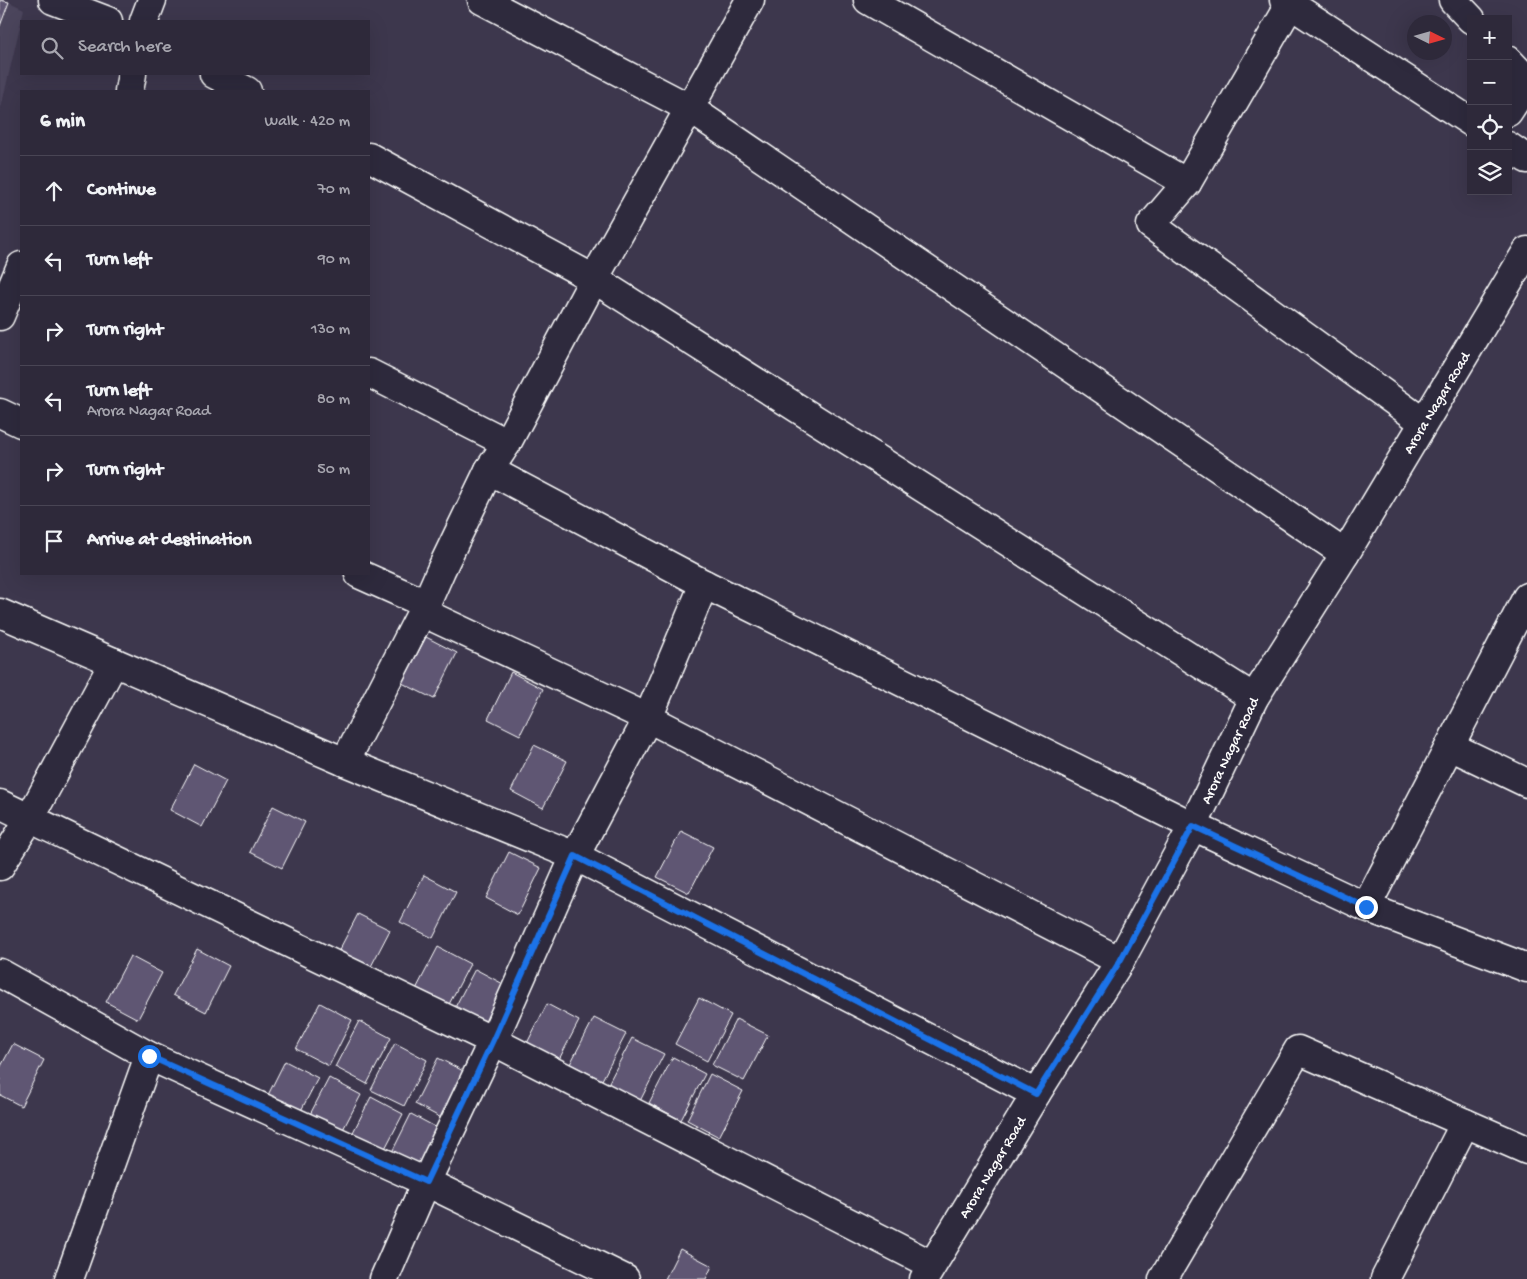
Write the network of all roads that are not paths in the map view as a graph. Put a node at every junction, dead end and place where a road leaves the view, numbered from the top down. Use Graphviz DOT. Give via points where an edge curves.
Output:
graph roads {
  1 [pos="53,0"];
  2 [pos="152,0"];
  3 [pos="482,0"];
  4 [pos="750,0"];
  5 [pos="868,0"];
  6 [pos="1453,0"];
  7 [pos="1287,3"];
  8 [pos="1467,15"];
  9 [pos="105,20"];
  10 [pos="144,20"];
  11 [pos="1512,65"];
  12 [pos="132,75"];
  13 [pos="216,75"];
  14 [pos="1527,82"];
  15 [pos="129,90"];
  16 [pos="245,90"];
  17 [pos="1512,106"];
  18 [pos="689,108"];
  19 [pos="1467,119"];
  20 [pos="1512,149"];
  21 [pos="370,158"];
  22 [pos="1527,159"];
  23 [pos="1187,183"];
  24 [pos="1527,251"];
  25 [pos="20,268"];
  26 [pos="594,279"];
  27 [pos="0,316"];
  28 [pos="370,374"];
  29 [pos="0,414"];
  30 [pos="1423,422"];
  31 [pos="20,423"];
  32 [pos="507,443"];
  33 [pos="489,470"];
  34 [pos="1345,554"];
  35 [pos="361,575"];
  36 [pos="704,584"];
  37 [pos="1527,597"];
  38 [pos="424,608"];
  39 [pos="0,613"];
  40 [pos="114,662"];
  41 [pos="1254,698"];
  42 [pos="648,718"];
  43 [pos="1450,746"];
  44 [pos="345,762"];
  45 [pos="1527,784"];
  46 [pos="0,804"];
  47 [pos="30,818"];
  48 [pos="1193,826"];
  49 [pos="575,856"];
  50 [pos="0,866"];
  51 [pos="1366,907"];
  52 [pos="1120,961"];
  53 [pos="1527,968"];
  54 [pos="0,973"];
  55 [pos="493,1040"];
  56 [pos="149,1056"];
  57 [pos="1036,1094"];
  58 [pos="1466,1122"];
  59 [pos="1527,1150"];
  60 [pos="426,1182"];
  61 [pos="928,1272"];
  62 [pos="70,1279"];
  63 [pos="384,1279"];
  64 [pos="626,1279"];
  65 [pos="1163,1279"];
  66 [pos="1385,1279"];
  1 -- 9 [label="street"];
  2 -- 10 [label="street"];
  3 -- 18 [label="street"];
  4 -- 18 [label="street"];
  5 -- 23 [label="street"];
  6 -- 8 [label="street"];
  7 -- 19 [label="street"];
  7 -- 23 [label="street"];
  11 -- 14 [label="street"];
  12 -- 15 [label="street"];
  13 -- 16 [label="street"];
  14 -- 17 [label="street"];
  18 -- 26 [label="street"];
  18 -- 34 [label="street"];
  20 -- 22 [label="street"];
  21 -- 26 [label="street"];
  23 -- 30 [label="street" via="1151,226"];
  24 -- 30 [label="street, Arora Nagar Road"];
  25 -- 27 [label="street"];
  26 -- 32 [label="street"];
  26 -- 41 [label="street"];
  28 -- 32 [label="street"];
  29 -- 31 [label="street"];
  30 -- 34 [label="street, Arora Nagar Road"];
  32 -- 33 [label="street"];
  33 -- 36 [label="street"];
  33 -- 38 [label="street"];
  34 -- 41 [label="street, Arora Nagar Road"];
  35 -- 38 [label="street"];
  36 -- 42 [label="street"];
  36 -- 48 [label="street"];
  37 -- 43 [label="street"];
  38 -- 42 [label="street"];
  38 -- 44 [label="street"];
  39 -- 40 [label="street"];
  40 -- 44 [label="street"];
  40 -- 47 [label="street"];
  41 -- 48 [label="street, Arora Nagar Road"];
  42 -- 49 [label="street"];
  42 -- 52 [label="street"];
  43 -- 45 [label="street"];
  43 -- 51 [label="street"];
  44 -- 49 [label="street"];
  46 -- 47 [label="street"];
  47 -- 50 [label="street"];
  47 -- 55 [label="street"];
  48 -- 51 [label="street"];
  48 -- 52 [label="street, Arora Nagar Road"];
  49 -- 55 [label="street"];
  49 -- 57 [label="street"];
  51 -- 53 [label="street"];
  52 -- 57 [label="street, Arora Nagar Road"];
  54 -- 56 [label="street"];
  55 -- 60 [label="street"];
  55 -- 61 [label="street"];
  56 -- 60 [label="street"];
  56 -- 62 [label="street"];
  57 -- 61 [label="street, Arora Nagar Road"];
  58 -- 59 [label="street"];
  58 -- 65 [label="street" via="1298,1050"];
  58 -- 66 [label="street"];
  60 -- 63 [label="street"];
  60 -- 64 [label="street"];
}
